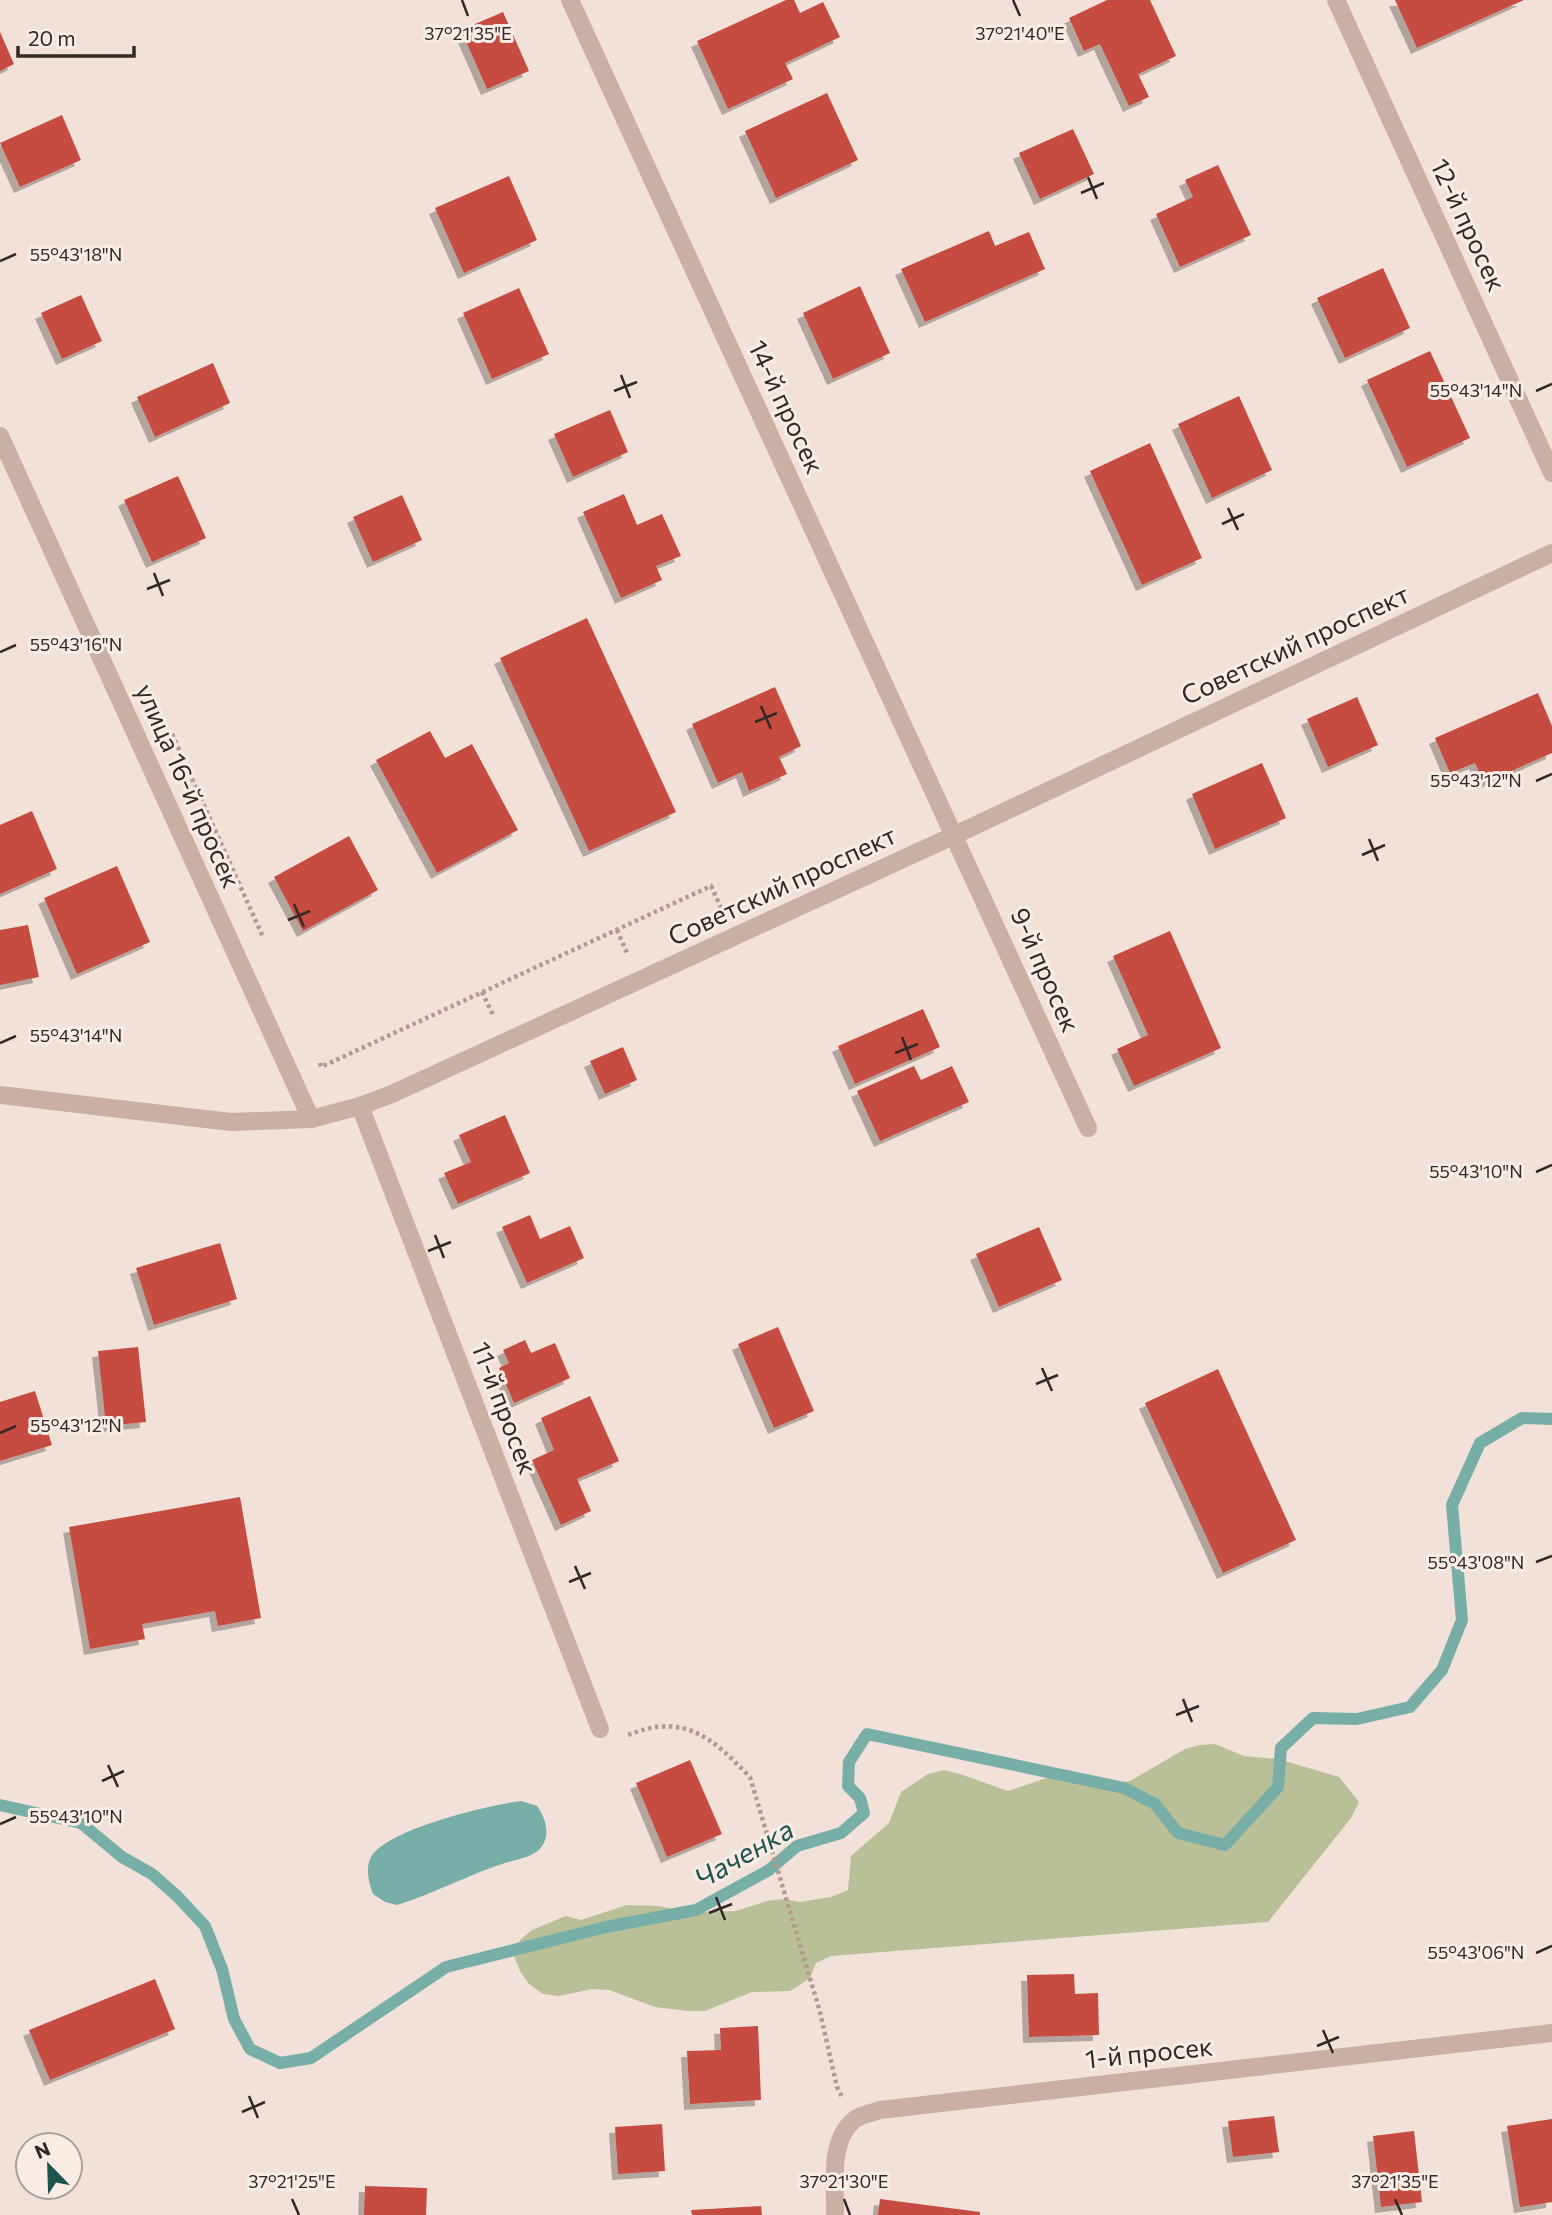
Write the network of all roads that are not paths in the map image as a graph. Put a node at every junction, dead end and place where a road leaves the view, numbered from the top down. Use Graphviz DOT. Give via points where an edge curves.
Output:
graph roads {
  1 [pos="570,0"];
  2 [pos="1336,0"];
  3 [pos="0,436"];
  4 [pos="1552,472"];
  5 [pos="1552,553"];
  6 [pos="955,835"];
  7 [pos="0,1096"];
  8 [pos="360,1106"];
  9 [pos="311,1119"];
  10 [pos="1088,1128"];
  11 [pos="600,1729"];
  12 [pos="1552,2034"];
  13 [pos="835,2215"];
  1 -- 6 [label="street, 14-й просек"];
  2 -- 4 [label="street, 12-й просек"];
  3 -- 9 [label="street, улица 16-й просек"];
  5 -- 6 [label="street, Советский проспект"];
  6 -- 8 [label="street, Советский проспект"];
  6 -- 10 [label="street, 9-й просек"];
  7 -- 9 [label="street, Советский проспект" via="231,1122"];
  8 -- 9 [label="street, Советский проспект"];
  8 -- 11 [label="street, 11-й просек"];
  12 -- 13 [label="street, 1-й просек" via="880,2110 855,2119 840,2138"];
}
